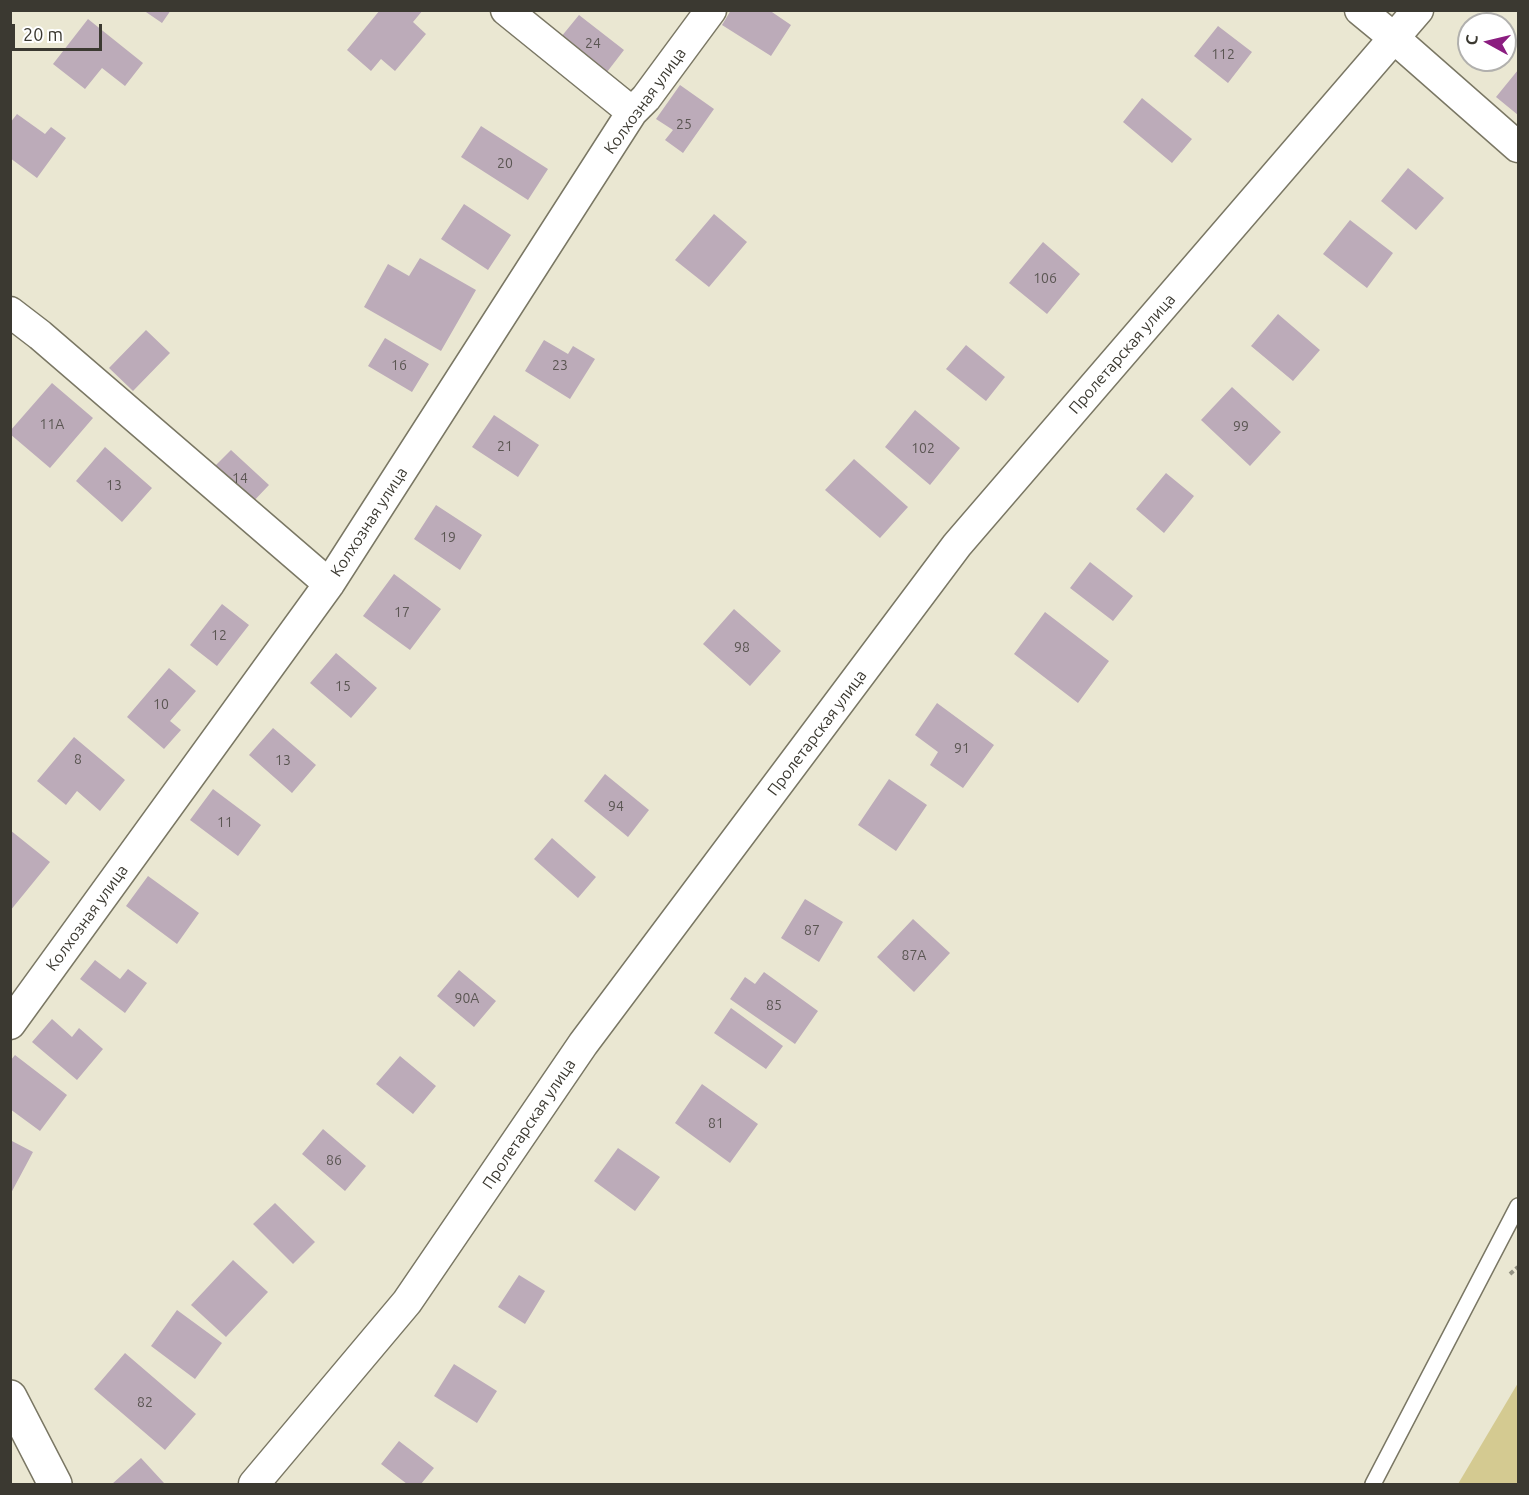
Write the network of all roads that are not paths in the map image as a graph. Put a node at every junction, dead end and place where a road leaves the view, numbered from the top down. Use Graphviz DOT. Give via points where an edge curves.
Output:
graph roads {
  1 [pos="506,10"];
  2 [pos="711,10"];
  3 [pos="1360,10"];
  4 [pos="1418,10"];
  5 [pos="1394,38"];
  6 [pos="632,112"];
  7 [pos="1518,147"];
  8 [pos="10,312"];
  9 [pos="329,584"];
  10 [pos="10,1024"];
  11 [pos="1518,1206"];
  12 [pos="10,1397"];
  13 [pos="55,1485"];
  14 [pos="254,1485"];
  15 [pos="1373,1485"];
  1 -- 6 [label="street"];
  2 -- 6 [label="street, Колхозная улица"];
  3 -- 5 [label="street"];
  4 -- 5 [label="street, Пролетарская улица"];
  5 -- 7 [label="street"];
  5 -- 14 [label="street, Пролетарская улица" via="957,545 584,1044 407,1302"];
  6 -- 9 [label="street, Колхозная улица"];
  8 -- 9 [label="street"];
  9 -- 10 [label="street, Колхозная улица"];
  11 -- 15 [label="lane"];
  12 -- 13 [label="street"];
}
